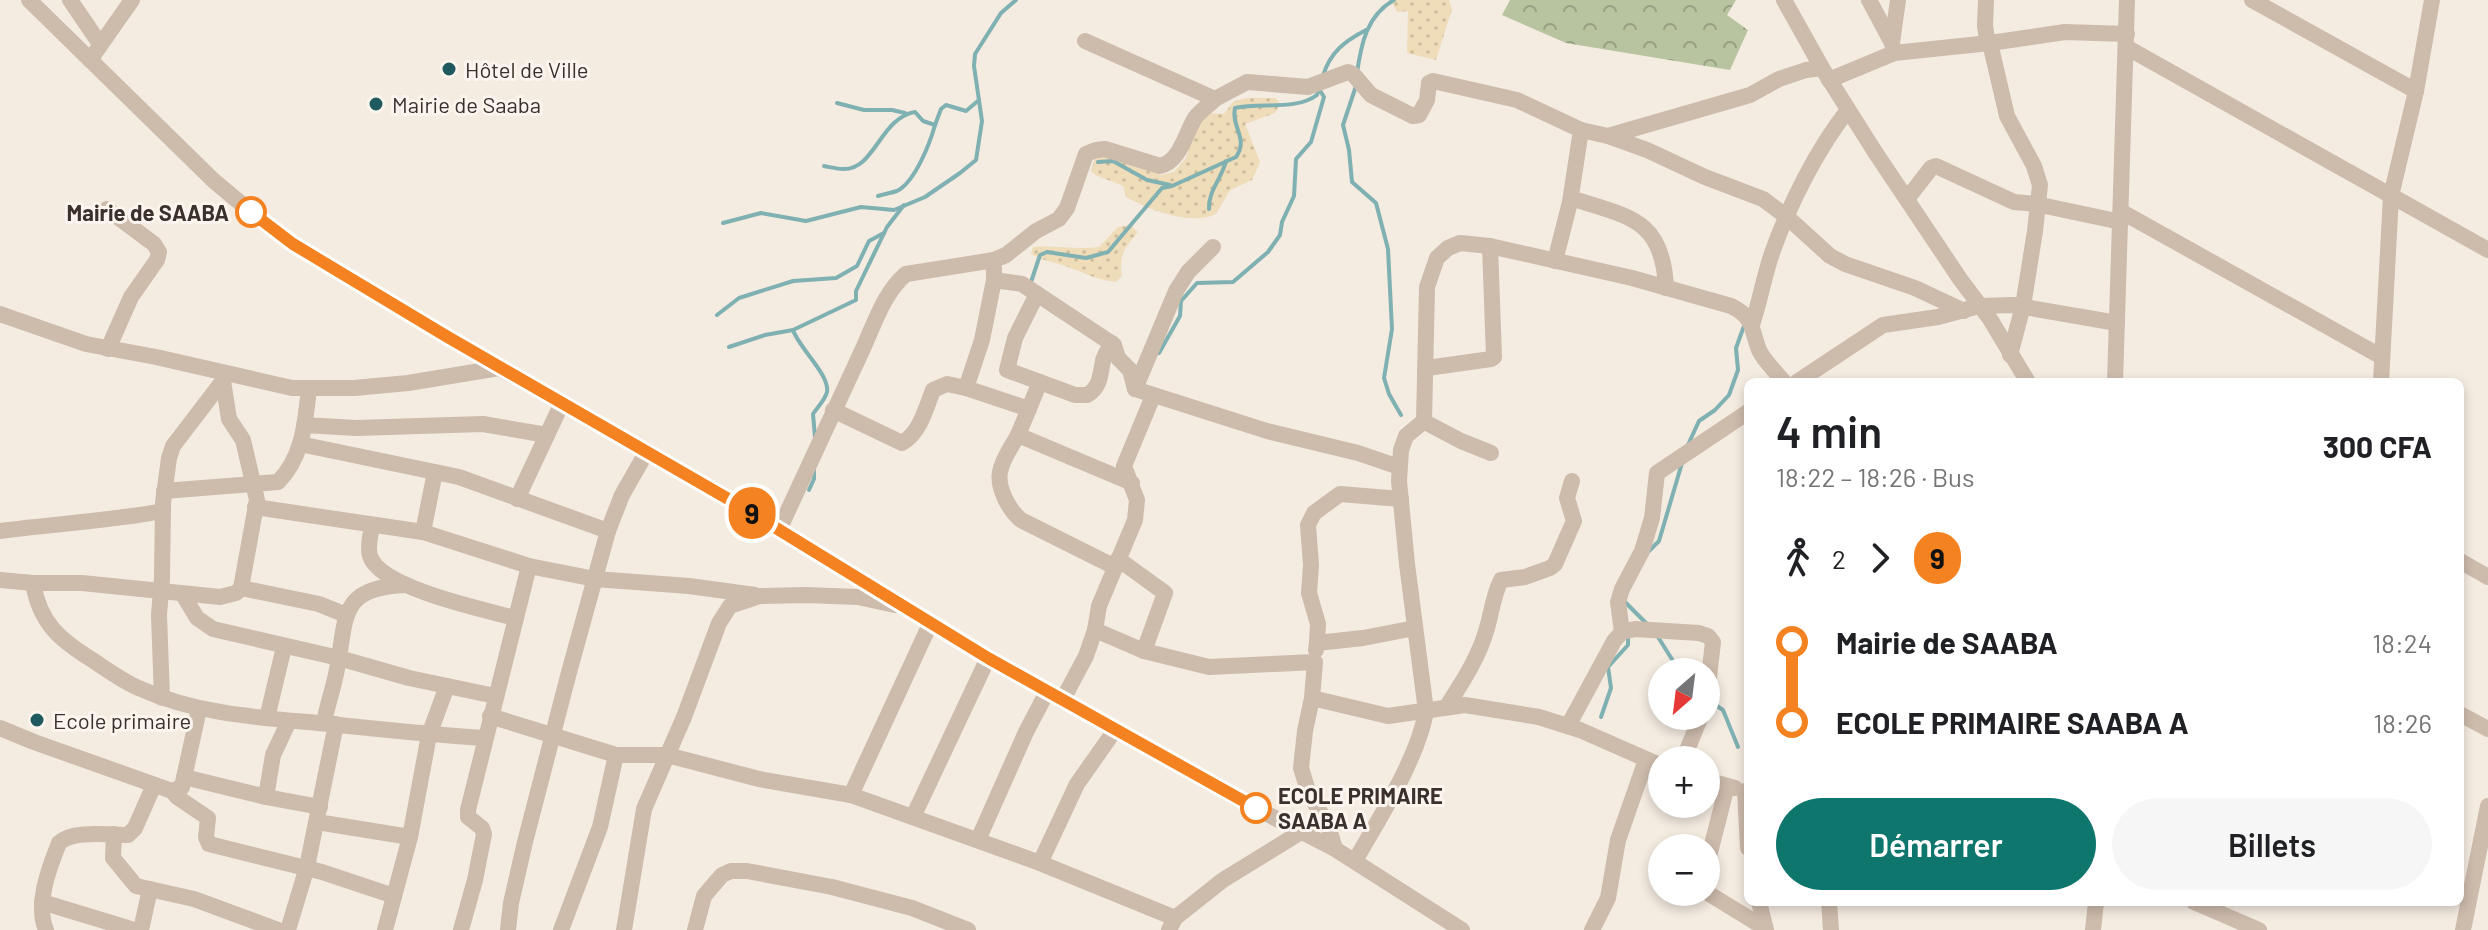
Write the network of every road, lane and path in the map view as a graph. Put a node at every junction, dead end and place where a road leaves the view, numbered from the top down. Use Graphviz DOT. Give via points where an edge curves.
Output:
graph roads {
  1 [pos="29,0"];
  2 [pos="70,0"];
  3 [pos="132,0"];
  4 [pos="1784,0"];
  5 [pos="1869,0"];
  6 [pos="1898,0"];
  7 [pos="1986,0"];
  8 [pos="2127,0"];
  9 [pos="2252,0"];
  10 [pos="2432,0"];
  11 [pos="1085,41"];
  12 [pos="2126,41"];
  13 [pos="1990,43"];
  14 [pos="100,44"];
  15 [pos="1893,48"];
  16 [pos="90,60"];
  17 [pos="1826,74"];
  18 [pos="2416,91"];
  19 [pos="1215,99"];
  20 [pos="1848,110"];
  21 [pos="1581,130"];
  22 [pos="1608,136"];
  23 [pos="2391,196"];
  24 [pos="1571,198"];
  25 [pos="1907,199"];
  26 [pos="2036,204"];
  27 [pos="107,209"];
  28 [pos="1787,217"];
  29 [pos="2122,217"];
  30 [pos="1490,246"];
  31 [pos="1213,247"];
  32 [pos="2488,250"];
  33 [pos="994,260"];
  34 [pos="1555,261"];
  35 [pos="994,280"];
  36 [pos="1666,288"];
  37 [pos="1037,294"];
  38 [pos="2023,306"];
  39 [pos="1972,308"];
  40 [pos="0,314"];
  41 [pos="2117,323"];
  42 [pos="1752,325"];
  43 [pos="1112,343"];
  44 [pos="108,349"];
  45 [pos="2010,355"];
  46 [pos="2382,357"];
  47 [pos="499,368"];
  48 [pos="1427,368"];
  49 [pos="225,378"];
  50 [pos="1781,378"];
  51 [pos="1803,378"];
  52 [pos="2025,378"];
  53 [pos="2115,378"];
  54 [pos="2381,378"];
  55 [pos="1040,382"];
  56 [pos="966,388"];
  57 [pos="309,389"];
  58 [pos="1135,389"];
  59 [pos="1153,396"];
  60 [pos="562,403"];
  61 [pos="1029,409"];
  62 [pos="833,410"];
  63 [pos="1744,415"];
  64 [pos="1423,421"];
  65 [pos="304,425"];
  66 [pos="547,435"];
  67 [pos="1018,435"];
  68 [pos="300,444"];
  69 [pos="646,453"];
  70 [pos="1491,453"];
  71 [pos="1399,467"];
  72 [pos="435,472"];
  73 [pos="1572,481"];
  74 [pos="1132,483"];
  75 [pos="254,485"];
  76 [pos="164,491"];
  77 [pos="517,499"];
  78 [pos="1401,499"];
  79 [pos="255,507"];
  80 [pos="163,511"];
  81 [pos="372,525"];
  82 [pos="779,530"];
  83 [pos="0,531"];
  84 [pos="608,531"];
  85 [pos="423,532"];
  86 [pos="1116,563"];
  87 [pos="2464,563"];
  88 [pos="529,566"];
  89 [pos="2488,577"];
  90 [pos="595,579"];
  91 [pos="0,580"];
  92 [pos="33,583"];
  93 [pos="405,585"];
  94 [pos="241,588"];
  95 [pos="160,591"];
  96 [pos="182,593"];
  97 [pos="760,596"];
  98 [pos="908,608"];
  99 [pos="346,615"];
  100 [pos="515,618"];
  101 [pos="931,622"];
  102 [pos="1415,628"];
  103 [pos="1095,630"];
  104 [pos="1622,632"];
  105 [pos="1317,643"];
  106 [pos="284,647"];
  107 [pos="1144,651"];
  108 [pos="339,658"];
  109 [pos="988,658"];
  110 [pos="1711,658"];
  111 [pos="1315,662"];
  112 [pos="447,686"];
  113 [pos="1047,692"];
  114 [pos="495,696"];
  115 [pos="162,698"];
  116 [pos="1312,698"];
  117 [pos="1062,701"];
  118 [pos="1447,706"];
  119 [pos="199,709"];
  120 [pos="1426,711"];
  121 [pos="490,716"];
  122 [pos="2464,716"];
  123 [pos="267,718"];
  124 [pos="289,721"];
  125 [pos="330,724"];
  126 [pos="1568,726"];
  127 [pos="0,728"];
  128 [pos="2488,729"];
  129 [pos="1115,730"];
  130 [pos="429,735"];
  131 [pos="552,736"];
  132 [pos="485,738"];
  133 [pos="616,755"];
  134 [pos="667,755"];
  135 [pos="1646,760"];
  136 [pos="184,777"];
  137 [pos="1720,784"];
  138 [pos="154,785"];
  139 [pos="1727,786"];
  140 [pos="172,791"];
  141 [pos="1744,791"];
  142 [pos="851,795"];
  143 [pos="266,797"];
  144 [pos="2488,806"];
  145 [pos="318,815"];
  146 [pos="913,817"];
  147 [pos="1301,832"];
  148 [pos="114,834"];
  149 [pos="1715,834"];
  150 [pos="410,837"];
  151 [pos="978,840"];
  152 [pos="1335,849"];
  153 [pos="1355,861"];
  154 [pos="1040,863"];
  155 [pos="307,867"];
  156 [pos="150,889"];
  157 [pos="394,896"];
  158 [pos="1720,901"];
  159 [pos="42,902"];
  160 [pos="1760,906"];
  161 [pos="1829,906"];
  162 [pos="2096,906"];
  163 [pos="2203,906"];
  164 [pos="1172,924"];
  165 [pos="1765,929"];
  166 [pos="46,930"];
  167 [pos="134,930"];
  168 [pos="141,930"];
  169 [pos="278,930"];
  170 [pos="288,930"];
  171 [pos="385,930"];
  172 [pos="461,930"];
  173 [pos="508,930"];
  174 [pos="561,930"];
  175 [pos="624,930"];
  176 [pos="695,930"];
  177 [pos="968,930"];
  178 [pos="1462,930"];
  179 [pos="1592,930"];
  180 [pos="1831,930"];
  181 [pos="2093,930"];
  182 [pos="2259,930"];
  183 [pos="2463,930"];
  1 -- 16 [label="street"];
  2 -- 14 [label="street"];
  3 -- 14 [label="street"];
  4 -- 17 [label="street"];
  5 -- 15 [label="street"];
  6 -- 15 [label="street"];
  7 -- 13 [label="street"];
  8 -- 12 [label="street"];
  9 -- 18 [label="street"];
  10 -- 18 [label="street"];
  11 -- 19 [label="street"];
  12 -- 13 [label="street" via="2065,32"];
  12 -- 23 [label="street"];
  12 -- 29 [label="street"];
  13 -- 15 [label="street"];
  13 -- 26 [label="street" via="2007,116 2040,185"];
  14 -- 16 [label="street"];
  15 -- 17 [label="street"];
  16 -- 47 [label="street" via="262,221"];
  17 -- 20 [label="street"];
  17 -- 22 [label="street" via="1806,70 1750,95"];
  18 -- 23 [label="street"];
  19 -- 21 [label="street" via="1247,82 1308,87 1348,72 1371,95 1407,115 1419,115 1429,83 1441,82 1517,100"];
  19 -- 33 [label="street" via="1197,116 1168,164 1105,149 1086,154 1059,219"];
  20 -- 25 [label="street"];
  20 -- 28 [label="street"];
  21 -- 22 [label="street"];
  21 -- 24 [label="street"];
  22 -- 28 [label="street" via="1763,199"];
  23 -- 32 [label="street"];
  23 -- 46 [label="street"];
  24 -- 34 [label="street"];
  24 -- 36 [label="street" via="1650,230"];
  25 -- 26 [label="street" via="1936,166 2014,202"];
  25 -- 39 [label="street"];
  26 -- 29 [label="street"];
  26 -- 38 [label="street"];
  27 -- 44 [label="street" via="159,252"];
  28 -- 39 [label="street" via="1845,264"];
  28 -- 42 [label="street"];
  29 -- 41 [label="street"];
  29 -- 46 [label="street"];
  30 -- 34 [label="street"];
  30 -- 48 [label="street" via="1460,243 1437,258 1425,303"];
  30 -- 48 [label="street" via="1494,357"];
  31 -- 58 [label="street" via="1176,291"];
  33 -- 35 [label="street"];
  33 -- 62 [label="street" via="900,279"];
  34 -- 36 [label="street"];
  35 -- 37 [label="street" via="1022,284"];
  35 -- 56 [label="street"];
  36 -- 42 [label="street" via="1731,306"];
  37 -- 43 [label="street"];
  37 -- 55 [label="street" via="1015,338 1007,369"];
  38 -- 39 [label="street"];
  38 -- 41 [label="street"];
  38 -- 45 [label="street"];
  39 -- 45 [label="street" via="1990,319"];
  39 -- 51 [label="street" via="1883,325"];
  40 -- 44 [label="street"];
  41 -- 53 [label="street"];
  42 -- 50 [label="street" via="1760,352"];
  43 -- 55 [label="street" via="1097,387 1087,395"];
  43 -- 58 [label="street" via="1130,370"];
  44 -- 49 [label="street"];
  45 -- 52 [label="street"];
  46 -- 54 [label="street"];
  47 -- 57 [label="street" via="408,383"];
  47 -- 60 [label="street"];
  48 -- 64 [label="street"];
  49 -- 57 [label="street"];
  49 -- 75 [label="street" via="229,419 243,440"];
  49 -- 76 [label="street" via="173,446"];
  55 -- 61 [label="street"];
  56 -- 61 [label="street"];
  56 -- 62 [label="street" via="951,383 933,390 916,431 902,443"];
  57 -- 65 [label="street"];
  58 -- 59 [label="street"];
  59 -- 71 [label="street"];
  59 -- 74 [label="street" via="1124,466"];
  60 -- 66 [label="street"];
  60 -- 69 [label="street"];
  61 -- 67 [label="street"];
  62 -- 82 [label="street"];
  63 -- 104 [label="street" via="1657,473 1646,540 1618,602"];
  64 -- 70 [label="street"];
  64 -- 71 [label="street" via="1406,436"];
  65 -- 66 [label="street" via="483,424"];
  65 -- 68 [label="street"];
  66 -- 77 [label="street"];
  67 -- 74 [label="street"];
  67 -- 86 [label="street" via="1000,473 1012,513 1044,533"];
  68 -- 72 [label="street"];
  68 -- 75 [label="street" via="281,479"];
  69 -- 82 [label="street"];
  69 -- 84 [label="street"];
  71 -- 78 [label="street"];
  72 -- 77 [label="street"];
  72 -- 85 [label="street"];
  73 -- 118 [label="street" via="1567,498 1574,521 1555,564 1543,572 1501,580 1476,659"];
  74 -- 86 [label="street" via="1135,520"];
  75 -- 76 [label="street"];
  75 -- 79 [label="street"];
  76 -- 80 [label="street"];
  77 -- 84 [label="street"];
  78 -- 102 [label="street"];
  78 -- 105 [label="street" via="1340,494 1314,513 1308,525 1309,593"];
  79 -- 81 [label="street"];
  79 -- 94 [label="street"];
  80 -- 83 [label="street"];
  80 -- 95 [label="street"];
  81 -- 85 [label="street"];
  81 -- 93 [label="street" via="371,559"];
  82 -- 98 [label="street"];
  84 -- 90 [label="street"];
  85 -- 88 [label="street"];
  86 -- 103 [label="street"];
  86 -- 107 [label="street" via="1165,593"];
  87 -- 89 [label="street"];
  88 -- 90 [label="street"];
  88 -- 100 [label="street"];
  90 -- 97 [label="street"];
  90 -- 131 [label="street"];
  91 -- 92 [label="street"];
  92 -- 95 [label="street"];
  92 -- 115 [label="street" via="36,604 64,642"];
  93 -- 99 [label="street" via="364,593"];
  93 -- 100 [label="street"];
  94 -- 96 [label="street" via="228,596"];
  94 -- 99 [label="street"];
  95 -- 96 [label="street"];
  95 -- 115 [label="street"];
  96 -- 106 [label="street" via="197,618 213,629"];
  97 -- 98 [label="street" via="845,596"];
  97 -- 134 [label="street" via="735,603 722,617"];
  98 -- 101 [label="street"];
  99 -- 108 [label="street"];
  100 -- 114 [label="street"];
  101 -- 109 [label="street"];
  101 -- 142 [label="street"];
  102 -- 105 [label="street"];
  102 -- 120 [label="street"];
  103 -- 107 [label="street"];
  103 -- 117 [label="street"];
  104 -- 110 [label="street" via="1699,633 1713,642"];
  104 -- 126 [label="street"];
  105 -- 111 [label="street"];
  106 -- 108 [label="street"];
  106 -- 123 [label="street"];
  107 -- 111 [label="street" via="1209,667"];
  108 -- 112 [label="street"];
  108 -- 125 [label="street"];
  109 -- 113 [label="street"];
  109 -- 146 [label="street"];
  111 -- 116 [label="street"];
  112 -- 114 [label="street"];
  112 -- 130 [label="street"];
  113 -- 117 [label="street"];
  113 -- 151 [label="street"];
  114 -- 121 [label="street"];
  115 -- 119 [label="street"];
  116 -- 120 [label="street" via="1388,716"];
  116 -- 152 [label="street" via="1301,768"];
  117 -- 129 [label="street"];
  118 -- 120 [label="street"];
  118 -- 126 [label="street" via="1483,706"];
  119 -- 123 [label="street"];
  119 -- 136 [label="street"];
  120 -- 153 [label="street" via="1405,768"];
  121 -- 131 [label="street"];
  121 -- 132 [label="street"];
  122 -- 128 [label="street"];
  123 -- 124 [label="street"];
  124 -- 125 [label="street"];
  124 -- 143 [label="street" via="273,755"];
  125 -- 130 [label="street"];
  125 -- 145 [label="street"];
  126 -- 135 [label="street"];
  127 -- 138 [label="street"];
  129 -- 147 [label="street"];
  129 -- 154 [label="street" via="1077,784"];
  130 -- 132 [label="street"];
  130 -- 150 [label="street"];
  131 -- 133 [label="street"];
  131 -- 173 [label="street"];
  132 -- 172 [label="street" via="467,814 484,834"];
  133 -- 134 [label="street"];
  133 -- 174 [label="street" via="600,827"];
  134 -- 142 [label="street"];
  134 -- 175 [label="street" via="644,809"];
  135 -- 179 [label="street" via="1618,840 1608,898"];
  136 -- 140 [label="street" via="182,787"];
  136 -- 143 [label="street"];
  137 -- 139 [label="street"];
  138 -- 140 [label="street"];
  138 -- 148 [label="street" via="135,828 128,835"];
  139 -- 141 [label="street"];
  139 -- 149 [label="street"];
  140 -- 155 [label="street" via="208,818 209,844"];
  142 -- 146 [label="street"];
  143 -- 145 [label="street"];
  144 -- 183 [label="street"];
  145 -- 150 [label="street"];
  145 -- 155 [label="street"];
  146 -- 151 [label="street"];
  147 -- 152 [label="street"];
  147 -- 164 [label="street" via="1223,880"];
  148 -- 156 [label="street" via="115,862 132,884"];
  148 -- 159 [label="street" via="63,838"];
  150 -- 157 [label="street"];
  151 -- 154 [label="street"];
  152 -- 153 [label="street"];
  153 -- 178 [label="street"];
  154 -- 164 [label="street"];
  155 -- 157 [label="street"];
  155 -- 170 [label="street"];
  156 -- 168 [label="street"];
  156 -- 169 [label="street"];
  157 -- 171 [label="street"];
  158 -- 165 [label="street"];
  159 -- 166 [label="street"];
  159 -- 167 [label="street"];
  160 -- 165 [label="street"];
  161 -- 180 [label="street"];
  162 -- 181 [label="street"];
  163 -- 182 [label="street"];
  176 -- 177 [label="street" via="704,896 722,875 747,871 912,908"];
}
